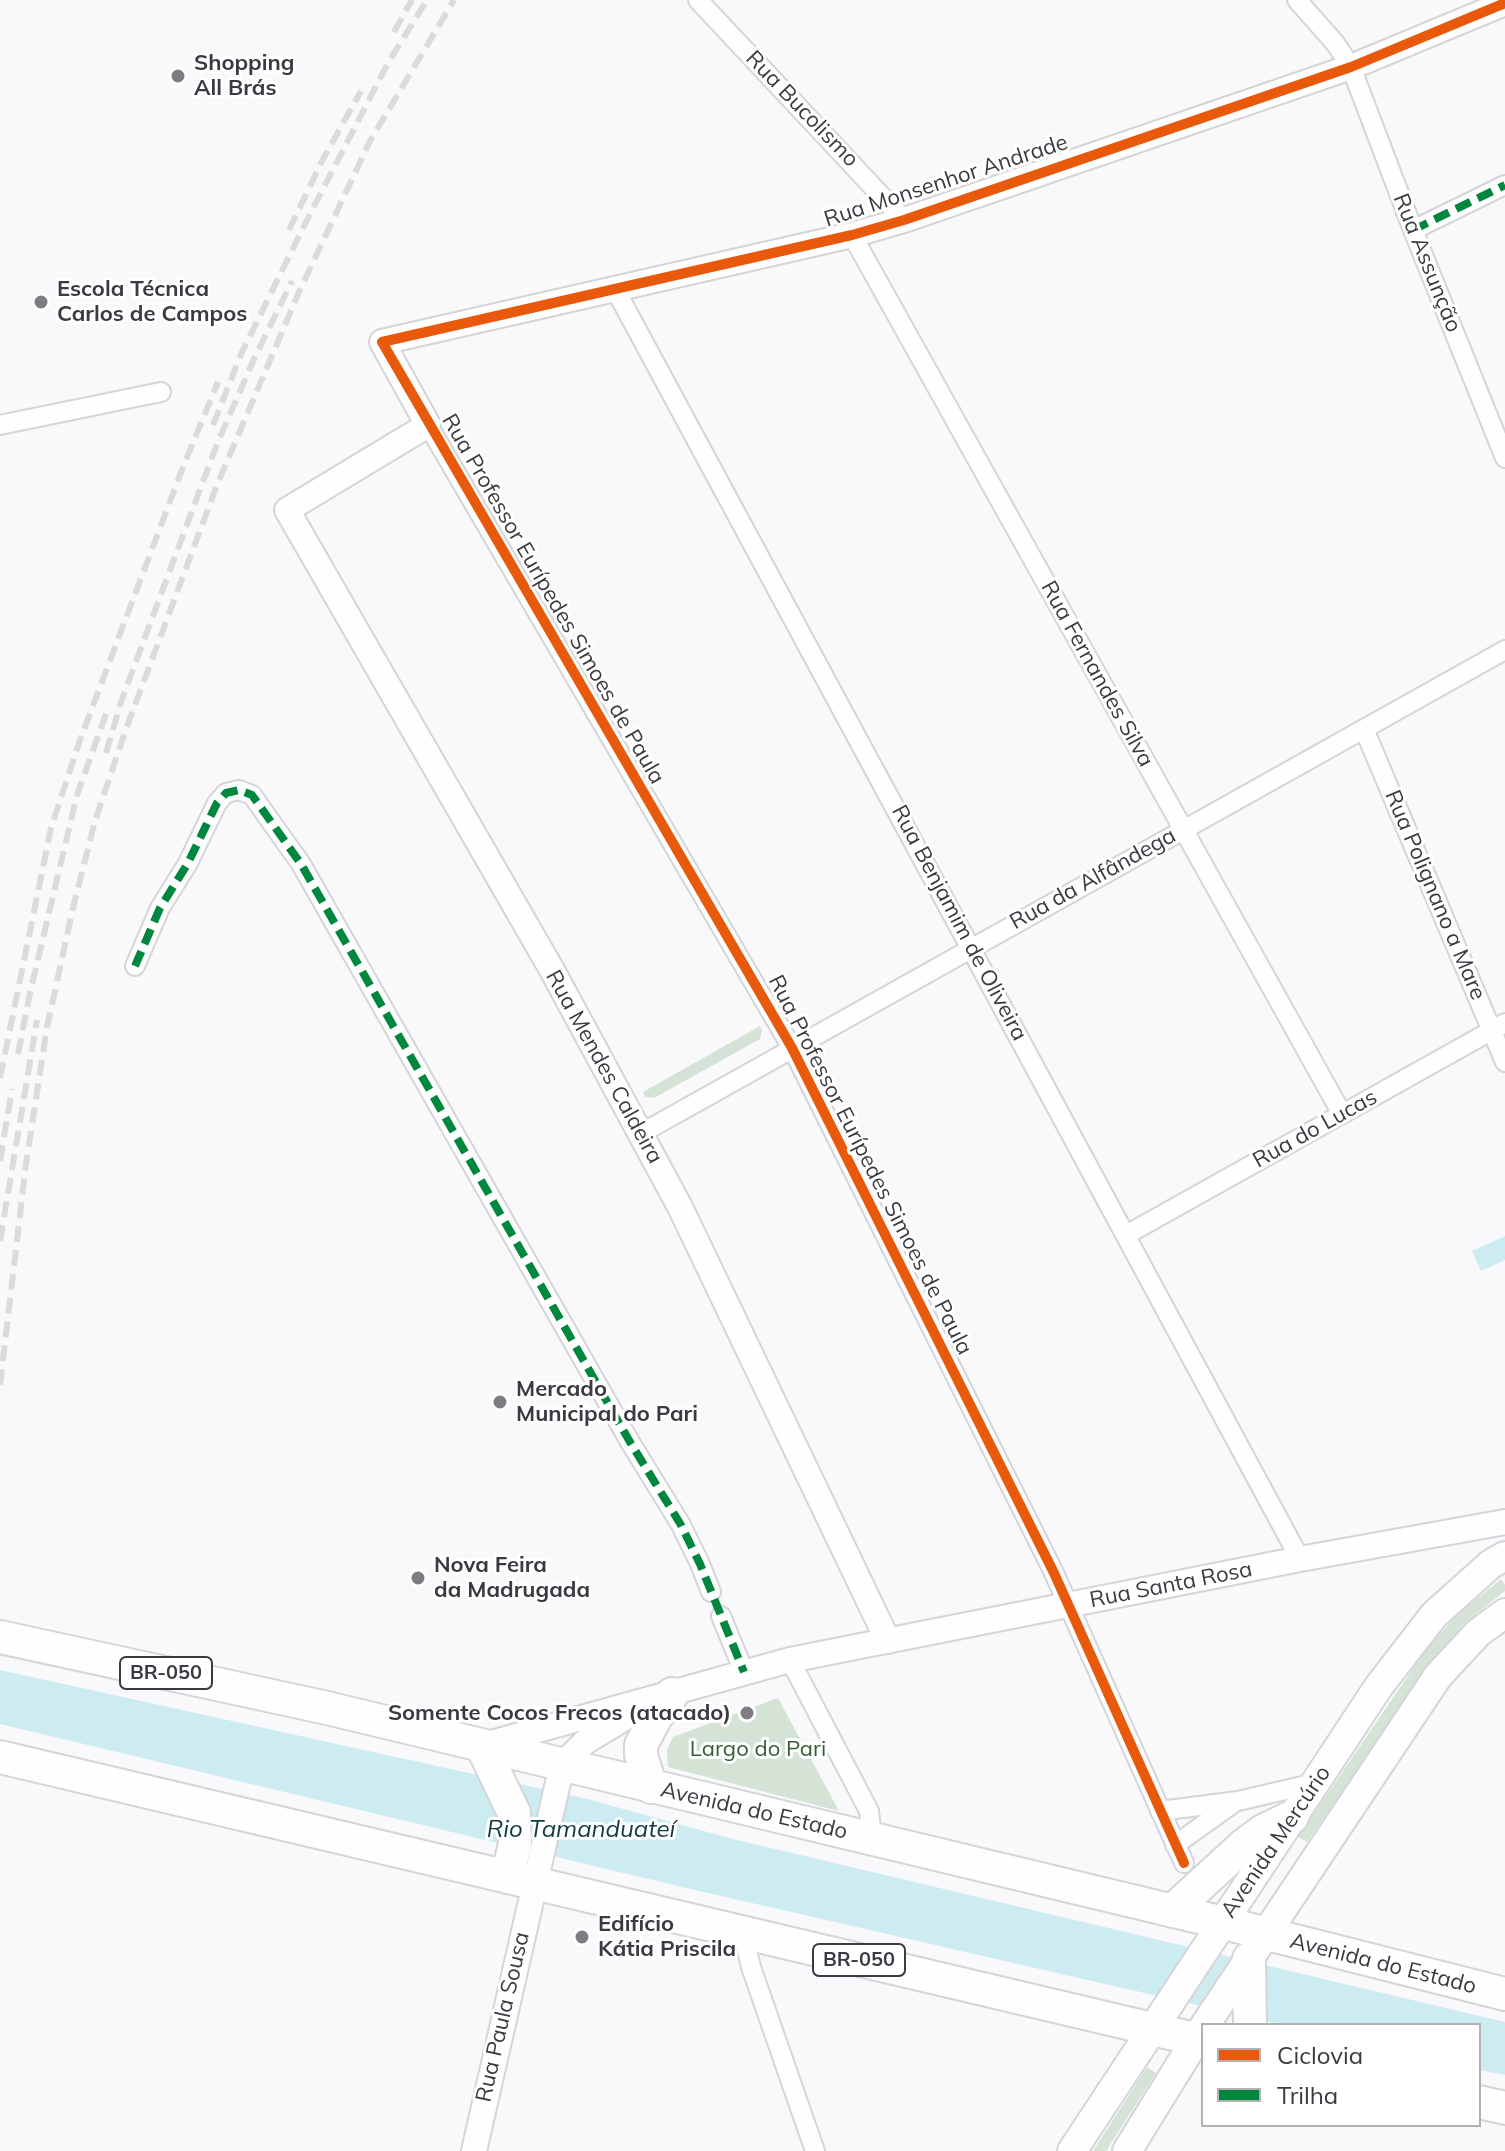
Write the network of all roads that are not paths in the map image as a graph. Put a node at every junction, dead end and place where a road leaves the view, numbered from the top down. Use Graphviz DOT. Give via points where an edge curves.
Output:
graph roads {
  1 [pos="698,0"];
  2 [pos="1297,0"];
  3 [pos="1505,3"];
  4 [pos="1351,67"];
  5 [pos="1505,185"];
  6 [pos="904,220"];
  7 [pos="1413,230"];
  8 [pos="852,235"];
  9 [pos="615,289"];
  10 [pos="382,342"];
  11 [pos="161,392"];
  12 [pos="0,425"];
  13 [pos="428,425"];
  14 [pos="1505,458"];
  15 [pos="1505,650"];
  16 [pos="1364,729"];
  17 [pos="1183,828"];
  18 [pos="972,947"];
  19 [pos="135,966"];
  20 [pos="1498,1026"];
  21 [pos="792,1048"];
  22 [pos="1505,1062"];
  23 [pos="1342,1114"];
  24 [pos="640,1134"];
  25 [pos="1126,1235"];
  26 [pos="1505,1522"];
  27 [pos="1505,1556"];
  28 [pos="1300,1559"];
  29 [pos="711,1592"];
  30 [pos="1069,1606"];
  31 [pos="1505,1613"];
  32 [pos="721,1616"];
  33 [pos="0,1637"];
  34 [pos="888,1641"];
  35 [pos="790,1660"];
  36 [pos="744,1672"];
  37 [pos="672,1694"];
  38 [pos="487,1756"];
  39 [pos="0,1757"];
  40 [pos="560,1773"];
  41 [pos="1315,1783"];
  42 [pos="651,1787"];
  43 [pos="1238,1801"];
  44 [pos="1160,1811"];
  45 [pos="1292,1817"];
  46 [pos="872,1839"];
  47 [pos="1175,1845"];
  48 [pos="1184,1863"];
  49 [pos="522,1873"];
  50 [pos="1172,1911"];
  51 [pos="1219,1928"];
  52 [pos="750,1935"];
  53 [pos="1257,1947"];
  54 [pos="1505,1994"];
  55 [pos="1208,2023"];
  56 [pos="1250,2023"];
  57 [pos="1201,2029"];
  58 [pos="1152,2030"];
  59 [pos="1201,2034"];
  60 [pos="1481,2102"];
  61 [pos="1505,2108"];
  62 [pos="474,2151"];
  63 [pos="815,2151"];
  64 [pos="1072,2151"];
  65 [pos="1127,2151"];
  1 -- 6 [label="street, Rua Bucolismo"];
  2 -- 4 [label="street, Rua Assunção"];
  3 -- 4 [label="street, Rua Monsenhor Andrade"];
  4 -- 6 [label="street, Rua Monsenhor Andrade"];
  4 -- 7 [label="street, Rua Assunção"];
  5 -- 7 [label="street"];
  6 -- 8 [label="street, Rua Monsenhor Andrade"];
  7 -- 14 [label="street, Rua Assunção"];
  8 -- 9 [label="street, Rua Monsenhor Andrade"];
  8 -- 17 [label="street, Rua Fernandes Silva"];
  9 -- 10 [label="street, Rua Monsenhor Andrade"];
  9 -- 18 [label="street, Rua Benjamim de Oliveira"];
  10 -- 13 [label="street, Rua Professor Eurípedes Simoes de Paula"];
  11 -- 12 [label="street"];
  13 -- 21 [label="street, Rua Professor Eurípedes Simoes de Paula"];
  13 -- 24 [label="street, Rua Mendes Caldeira" via="287,510 552,970"];
  15 -- 16 [label="street, Rua da Alfândega"];
  16 -- 17 [label="street, Rua da Alfândega"];
  16 -- 20 [label="street, Rua Polignano a Mare"];
  17 -- 18 [label="street, Rua da Alfândega"];
  17 -- 23 [label="street, Rua Fernandes Silva"];
  18 -- 21 [label="street, Rua da Alfândega"];
  18 -- 25 [label="street, Rua Benjamim de Oliveira"];
  19 -- 29 [label="street" via="217,803 226,793 239,790 252,795 301,864 681,1525"];
  20 -- 22 [label="street, Rua Polignano a Mare"];
  20 -- 23 [label="street, Rua do Lucas"];
  21 -- 24 [label="street, Rua da Alfândega"];
  21 -- 30 [label="street, Rua Professor Eurípedes Simoes de Paula"];
  23 -- 25 [label="street, Rua do Lucas"];
  24 -- 34 [label="street, Rua Mendes Caldeira"];
  25 -- 28 [label="street, Rua Benjamim de Oliveira"];
  26 -- 28 [label="street, Rua Santa Rosa"];
  27 -- 41 [label="main road, Avenida Mercúrio" via="1434,1615"];
  28 -- 30 [label="street, Rua Santa Rosa"];
  30 -- 34 [label="street, Rua Santa Rosa"];
  30 -- 44 [label="street, Rua Professor Eurípedes Simoes de Paula"];
  31 -- 53 [label="main road, Avenida Mercúrio" via="1438,1676"];
  32 -- 36 [label="street"];
  33 -- 38 [label="highway, Avenida do Estado / BR-050" via="259,1693"];
  34 -- 35 [label="street, Rua Santa Rosa"];
  35 -- 36 [label="street"];
  35 -- 46 [label="street" via="869,1811"];
  36 -- 37 [label="street"];
  37 -- 38 [label="street"];
  37 -- 40 [label="street" via="601,1731"];
  37 -- 42 [label="highway" via="641,1745"];
  38 -- 40 [label="highway, Avenida do Estado / BR-050"];
  38 -- 49 [label="highway" via="514,1813"];
  39 -- 49 [label="highway, BR-050"];
  40 -- 42 [label="highway, Avenida do Estado / BR-050"];
  40 -- 49 [label="street"];
  41 -- 43 [label="street"];
  41 -- 45 [label="main road, Avenida Mercúrio"];
  42 -- 46 [label="highway, Avenida do Estado / BR-050"];
  43 -- 44 [label="street"];
  43 -- 47 [label="street"];
  44 -- 47 [label="street, Rua Professor Eurípedes Simoes de Paula"];
  45 -- 50 [label="highway" via="1244,1845"];
  45 -- 51 [label="main road, Avenida Mercúrio"];
  46 -- 50 [label="highway, Avenida do Estado / BR-050"];
  47 -- 48 [label="street, Rua Professor Eurípedes Simoes de Paula"];
  49 -- 52 [label="highway, BR-050"];
  49 -- 62 [label="street, Rua Paula Sousa"];
  50 -- 51 [label="highway, Avenida do Estado / BR-050"];
  51 -- 53 [label="highway, Avenida do Estado / BR-050"];
  51 -- 58 [label="main road, Avenida Mercúrio"];
  52 -- 58 [label="highway, BR-050"];
  52 -- 63 [label="street" via="751,1967"];
  53 -- 54 [label="highway, Avenida do Estado / BR-050"];
  53 -- 55 [label="main road, Avenida Mercúrio"];
  53 -- 56 [label="highway"];
  57 -- 58 [label="highway, BR-050"];
  58 -- 64 [label="main road, Avenida Mercúrio"];
  59 -- 65 [label="main road, Avenida Mercúrio"];
  60 -- 61 [label="highway"];
}
